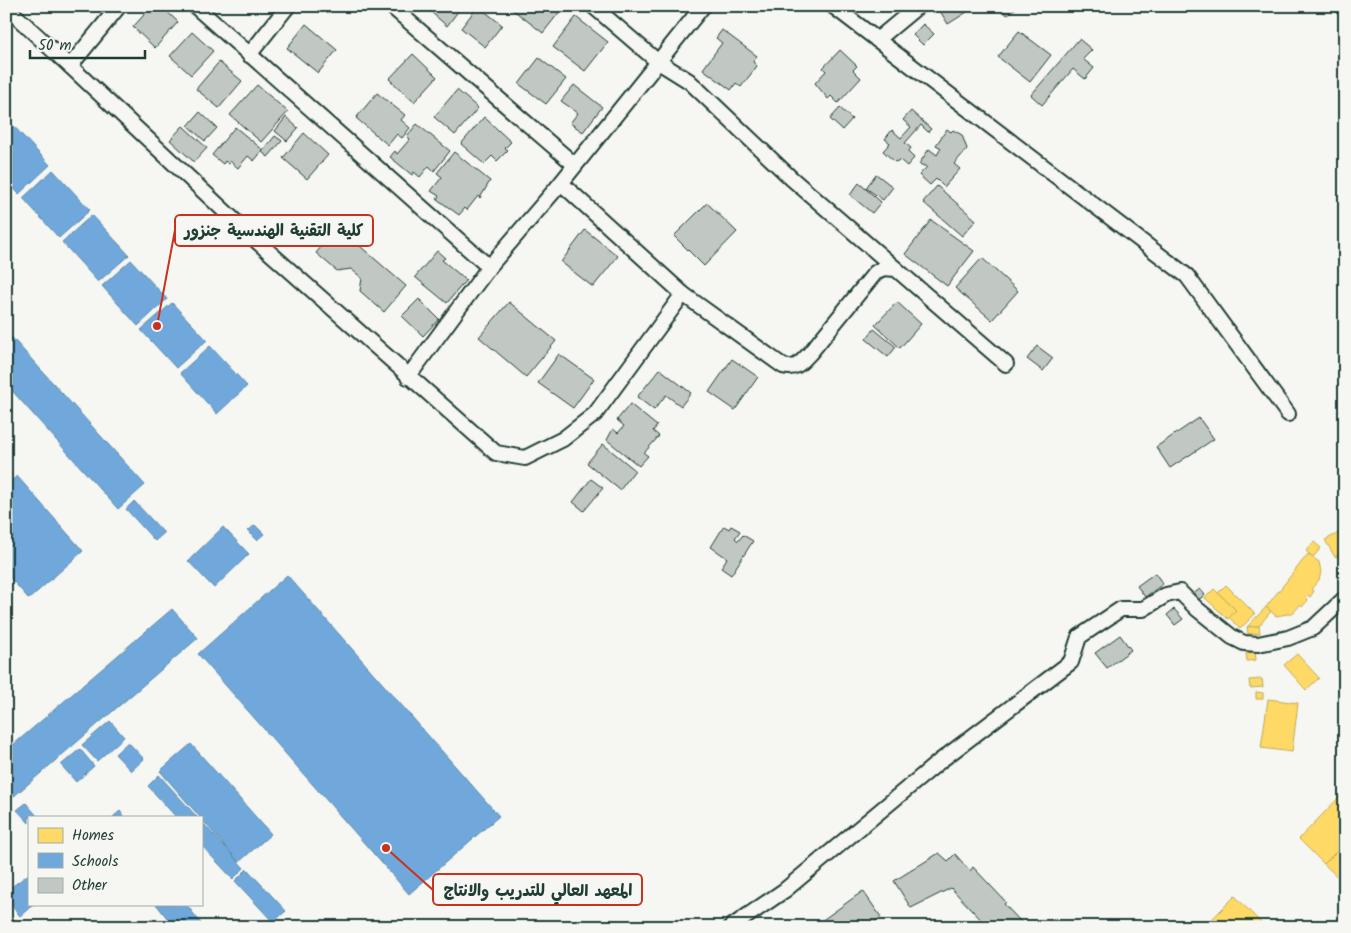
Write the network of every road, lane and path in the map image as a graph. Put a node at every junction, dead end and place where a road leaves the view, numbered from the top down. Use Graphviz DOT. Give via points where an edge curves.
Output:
graph roads {
  1 [pos="119,6"];
  2 [pos="194,6"];
  3 [pos="288,6"];
  4 [pos="391,6"];
  5 [pos="593,6"];
  6 [pos="703,6"];
  7 [pos="833,6"];
  8 [pos="918,6"];
  9 [pos="6,7"];
  10 [pos="877,40"];
  11 [pos="249,55"];
  12 [pos="657,61"];
  13 [pos="70,66"];
  14 [pos="575,165"];
  15 [pos="561,184"];
  16 [pos="489,267"];
  17 [pos="896,269"];
  18 [pos="683,294"];
  19 [pos="1006,364"];
  20 [pos="408,377"];
  21 [pos="1288,414"];
  22 [pos="1345,598"];
  23 [pos="731,927"];
  1 -- 13 [label="street"];
  2 -- 11 [label="street"];
  3 -- 11 [label="street"];
  4 -- 14 [label="street"];
  5 -- 12 [label="street"];
  6 -- 12 [label="street"];
  7 -- 10 [label="street"];
  8 -- 10 [label="street"];
  9 -- 13 [label="street"];
  10 -- 21 [label="street" via="1187,276"];
  11 -- 16 [label="street"];
  12 -- 14 [label="street"];
  12 -- 17 [label="street" via="689,81 791,178"];
  13 -- 20 [label="street" via="251,236"];
  14 -- 15 [label="street"];
  15 -- 16 [label="street"];
  15 -- 18 [label="street"];
  16 -- 20 [label="street"];
  17 -- 18 [label="street" via="883,268 875,273 810,353 792,368 783,366"];
  17 -- 19 [label="street"];
  18 -- 20 [label="street" via="595,414 563,439 524,458 496,453"];
  22 -- 23 [label="street" via="1313,628 1288,638 1258,644 1232,638 1180,592 1166,595 1143,609 1121,608 1079,637 1071,662 940,761 785,890"];
}
